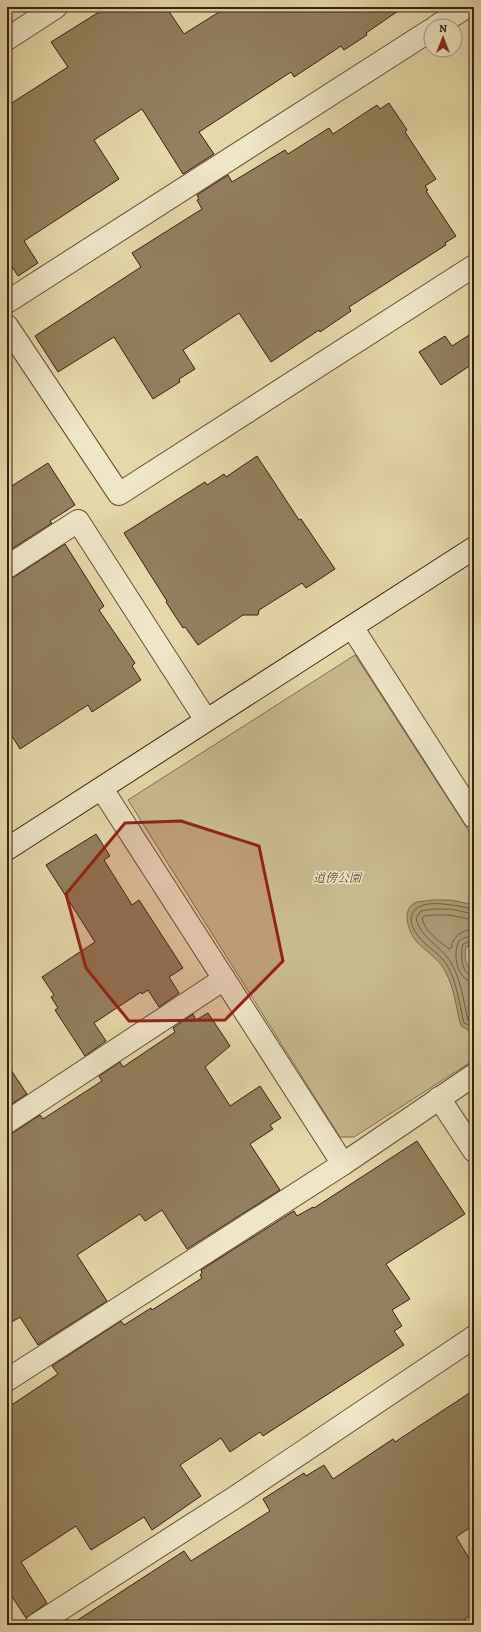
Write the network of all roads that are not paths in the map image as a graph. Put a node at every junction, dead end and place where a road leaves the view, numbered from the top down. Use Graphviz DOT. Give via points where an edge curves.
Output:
graph roads {
  1 [pos="56,7"];
  2 [pos="466,7"];
  3 [pos="449,18"];
  4 [pos="423,35"];
  5 [pos="7,39"];
  6 [pos="474,266"];
  7 [pos="7,302"];
  8 [pos="7,326"];
  9 [pos="474,548"];
  10 [pos="7,567"];
  11 [pos="352,627"];
  12 [pos="206,720"];
  13 [pos="102,789"];
  14 [pos="474,817"];
  15 [pos="7,849"];
  16 [pos="224,980"];
  17 [pos="474,1075"];
  18 [pos="439,1098"];
  19 [pos="7,1122"];
  20 [pos="474,1151"];
  21 [pos="343,1164"];
  22 [pos="474,1337"];
  23 [pos="7,1380"];
  24 [pos="36,1625"];
  1 -- 5 [label="street"];
  2 -- 3 [label="street"];
  4 -- 7 [label="street"];
  6 -- 8 [label="street" via="119,494"];
  9 -- 11 [label="street"];
  10 -- 12 [label="street" via="78,522"];
  11 -- 12 [label="street"];
  11 -- 14 [label="street"];
  12 -- 13 [label="street"];
  13 -- 15 [label="street"];
  13 -- 16 [label="street"];
  16 -- 19 [label="street"];
  16 -- 21 [label="street"];
  17 -- 18 [label="street"];
  18 -- 20 [label="street"];
  18 -- 21 [label="street"];
  21 -- 23 [label="street"];
  22 -- 24 [label="street" via="237,1496"];
}
